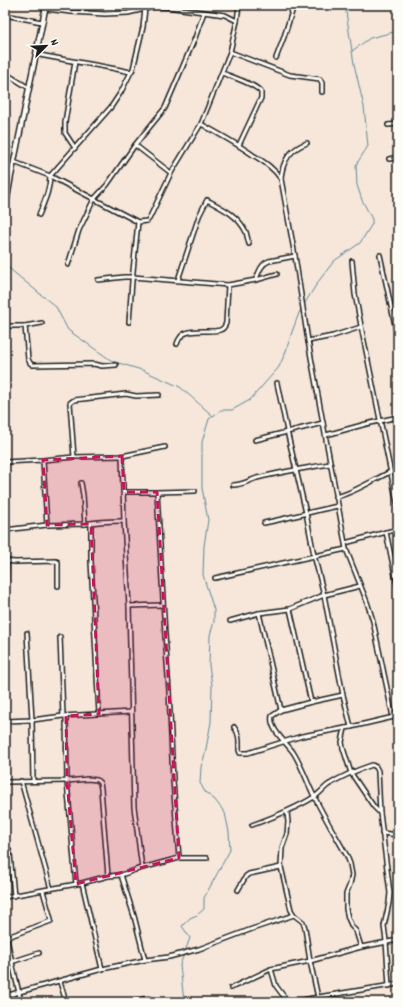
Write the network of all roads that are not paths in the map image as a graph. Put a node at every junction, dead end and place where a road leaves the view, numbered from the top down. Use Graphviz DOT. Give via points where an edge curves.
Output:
graph roads {
  1 [pos="239,5"];
  2 [pos="294,5"];
  3 [pos="46,7"];
  4 [pos="145,8"];
  5 [pos="204,12"];
  6 [pos="5,15"];
  7 [pos="237,21"];
  8 [pos="42,22"];
  9 [pos="230,52"];
  10 [pos="36,54"];
  11 [pos="276,58"];
  12 [pos="75,62"];
  13 [pos="130,72"];
  14 [pos="5,73"];
  15 [pos="222,73"];
  16 [pos="29,88"];
  17 [pos="322,92"];
  18 [pos="202,124"];
  19 [pos="398,124"];
  20 [pos="388,126"];
  21 [pos="306,144"];
  22 [pos="136,145"];
  23 [pos="239,145"];
  24 [pos="75,148"];
  25 [pos="398,157"];
  26 [pos="389,159"];
  27 [pos="14,162"];
  28 [pos="171,173"];
  29 [pos="5,174"];
  30 [pos="11,176"];
  31 [pos="50,176"];
  32 [pos="282,179"];
  33 [pos="94,199"];
  34 [pos="5,210"];
  35 [pos="39,215"];
  36 [pos="138,222"];
  37 [pos="250,244"];
  38 [pos="380,255"];
  39 [pos="295,256"];
  40 [pos="352,261"];
  41 [pos="68,265"];
  42 [pos="277,274"];
  43 [pos="133,277"];
  44 [pos="98,280"];
  45 [pos="178,280"];
  46 [pos="256,280"];
  47 [pos="228,285"];
  48 [pos="129,322"];
  49 [pos="42,323"];
  50 [pos="5,326"];
  51 [pos="25,326"];
  52 [pos="361,327"];
  53 [pos="398,339"];
  54 [pos="308,341"];
  55 [pos="177,344"];
  56 [pos="116,365"];
  57 [pos="277,382"];
  58 [pos="159,395"];
  59 [pos="398,417"];
  60 [pos="380,421"];
  61 [pos="323,423"];
  62 [pos="287,432"];
  63 [pos="326,435"];
  64 [pos="255,440"];
  65 [pos="165,447"];
  66 [pos="122,456"];
  67 [pos="74,457"];
  68 [pos="43,460"];
  69 [pos="5,462"];
  70 [pos="330,464"];
  71 [pos="296,470"];
  72 [pos="390,472"];
  73 [pos="81,483"];
  74 [pos="233,485"];
  75 [pos="194,490"];
  76 [pos="124,492"];
  77 [pos="157,492"];
  78 [pos="336,497"];
  79 [pos="338,506"];
  80 [pos="398,508"];
  81 [pos="306,512"];
  82 [pos="124,522"];
  83 [pos="91,523"];
  84 [pos="264,523"];
  85 [pos="85,524"];
  86 [pos="47,525"];
  87 [pos="398,529"];
  88 [pos="5,530"];
  89 [pos="386,532"];
  90 [pos="345,544"];
  91 [pos="5,548"];
  92 [pos="346,549"];
  93 [pos="314,555"];
  94 [pos="6,561"];
  95 [pos="215,578"];
  96 [pos="58,586"];
  97 [pos="360,586"];
  98 [pos="398,589"];
  99 [pos="324,595"];
  100 [pos="5,602"];
  101 [pos="163,605"];
  102 [pos="129,606"];
  103 [pos="290,609"];
  104 [pos="259,613"];
  105 [pos="230,620"];
  106 [pos="27,633"];
  107 [pos="60,637"];
  108 [pos="343,695"];
  109 [pos="311,702"];
  110 [pos="282,710"];
  111 [pos="131,712"];
  112 [pos="99,714"];
  113 [pos="65,716"];
  114 [pos="398,716"];
  115 [pos="392,717"];
  116 [pos="32,720"];
  117 [pos="5,721"];
  118 [pos="234,727"];
  119 [pos="350,727"];
  120 [pos="345,728"];
  121 [pos="283,742"];
  122 [pos="351,772"];
  123 [pos="33,781"];
  124 [pos="67,781"];
  125 [pos="5,782"];
  126 [pos="21,782"];
  127 [pos="314,797"];
  128 [pos="286,812"];
  129 [pos="380,813"];
  130 [pos="252,825"];
  131 [pos="382,833"];
  132 [pos="398,835"];
  133 [pos="5,849"];
  134 [pos="179,858"];
  135 [pos="207,858"];
  136 [pos="281,867"];
  137 [pos="142,868"];
  138 [pos="121,875"];
  139 [pos="108,876"];
  140 [pos="82,883"];
  141 [pos="76,884"];
  142 [pos="51,889"];
  143 [pos="238,890"];
  144 [pos="43,891"];
  145 [pos="14,896"];
  146 [pos="5,897"];
  147 [pos="294,915"];
  148 [pos="5,931"];
  149 [pos="6,938"];
  150 [pos="398,940"];
  151 [pos="386,942"];
  152 [pos="361,947"];
  153 [pos="39,953"];
  154 [pos="145,960"];
  155 [pos="310,961"];
  156 [pos="12,962"];
  157 [pos="5,964"];
  158 [pos="102,969"];
  159 [pos="270,969"];
  160 [pos="60,982"];
  161 [pos="398,984"];
  162 [pos="389,986"];
  163 [pos="231,988"];
  164 [pos="18,992"];
  165 [pos="5,996"];
  166 [pos="318,997"];
  167 [pos="285,1000"];
  168 [pos="21,1002"];
  169 [pos="66,1002"];
  170 [pos="135,1002"];
  171 [pos="154,1002"];
  172 [pos="319,1002"];
  1 -- 7 [label="street"];
  2 -- 11 [label="street"];
  3 -- 4 [label="street" via="71,12 105,14 128,13"];
  3 -- 8 [label="street"];
  4 -- 5 [label="street" via="167,7"];
  4 -- 13 [label="street" via="138,52"];
  5 -- 7 [label="street" via="225,15"];
  5 -- 22 [label="street" via="165,108"];
  6 -- 8 [label="street"];
  7 -- 9 [label="street"];
  8 -- 10 [label="street"];
  9 -- 15 [label="street"];
  9 -- 17 [label="street" via="290,75 320,79"];
  10 -- 12 [label="street"];
  10 -- 16 [label="street"];
  12 -- 13 [label="street"];
  12 -- 24 [label="street" via="65,122 66,133"];
  13 -- 24 [label="street" via="111,107"];
  14 -- 16 [label="street"];
  15 -- 18 [label="street"];
  15 -- 23 [label="street" via="259,88 261,92 261,98"];
  16 -- 27 [label="street"];
  18 -- 23 [label="street"];
  18 -- 28 [label="street"];
  19 -- 20 [label="street"];
  21 -- 32 [label="street" via="295,149 287,159 282,170"];
  22 -- 28 [label="street"];
  22 -- 33 [label="street"];
  23 -- 32 [label="street" via="271,167"];
  24 -- 31 [label="street"];
  25 -- 26 [label="street"];
  27 -- 30 [label="street"];
  27 -- 31 [label="street"];
  28 -- 36 [label="street" via="149,219"];
  29 -- 30 [label="street"];
  30 -- 34 [label="street"];
  31 -- 33 [label="street"];
  31 -- 35 [label="street" via="50,184"];
  32 -- 39 [label="street"];
  33 -- 36 [label="street"];
  33 -- 41 [label="street" via="79,230"];
  36 -- 43 [label="street"];
  37 -- 45 [label="street" via="237,219 229,211 207,200 199,216"];
  38 -- 53 [label="street"];
  39 -- 46 [label="street" via="266,262"];
  39 -- 54 [label="street"];
  40 -- 52 [label="street"];
  42 -- 46 [label="street"];
  43 -- 44 [label="street"];
  43 -- 45 [label="street"];
  43 -- 48 [label="street"];
  45 -- 47 [label="street"];
  46 -- 47 [label="street"];
  47 -- 55 [label="street" via="224,327 221,330 194,331 183,335"];
  49 -- 51 [label="street"];
  50 -- 51 [label="street"];
  51 -- 56 [label="street" via="28,359 33,365"];
  52 -- 54 [label="street"];
  52 -- 60 [label="street"];
  54 -- 61 [label="street"];
  57 -- 62 [label="street"];
  58 -- 67 [label="street" via="126,394 72,401 70,403"];
  59 -- 60 [label="street"];
  60 -- 63 [label="street"];
  60 -- 72 [label="street"];
  61 -- 62 [label="street"];
  61 -- 63 [label="street"];
  62 -- 64 [label="street"];
  62 -- 71 [label="street"];
  63 -- 70 [label="street"];
  65 -- 66 [label="street"];
  66 -- 67 [label="street"];
  66 -- 76 [label="street"];
  67 -- 68 [label="street"];
  68 -- 69 [label="street"];
  68 -- 86 [label="street"];
  70 -- 71 [label="street"];
  70 -- 78 [label="street"];
  71 -- 74 [label="street"];
  71 -- 81 [label="street"];
  72 -- 78 [label="street"];
  72 -- 80 [label="street"];
  73 -- 85 [label="street"];
  75 -- 77 [label="street"];
  76 -- 77 [label="street"];
  76 -- 82 [label="street"];
  77 -- 101 [label="street"];
  78 -- 79 [label="street"];
  79 -- 81 [label="street"];
  79 -- 90 [label="street"];
  81 -- 84 [label="street"];
  81 -- 93 [label="street"];
  82 -- 83 [label="street"];
  82 -- 102 [label="street"];
  83 -- 85 [label="street"];
  83 -- 112 [label="street" via="90,561"];
  85 -- 86 [label="street"];
  86 -- 88 [label="street"];
  87 -- 89 [label="street"];
  89 -- 90 [label="street"];
  89 -- 98 [label="street"];
  90 -- 92 [label="street"];
  91 -- 94 [label="street"];
  92 -- 93 [label="street"];
  92 -- 97 [label="street"];
  93 -- 95 [label="street"];
  93 -- 99 [label="street"];
  94 -- 96 [label="street" via="56,561"];
  94 -- 100 [label="street"];
  97 -- 99 [label="street"];
  97 -- 115 [label="street" via="373,620"];
  99 -- 103 [label="street"];
  99 -- 108 [label="street"];
  101 -- 102 [label="street"];
  101 -- 134 [label="street"];
  102 -- 111 [label="street"];
  103 -- 104 [label="street"];
  103 -- 109 [label="street"];
  104 -- 105 [label="street"];
  104 -- 110 [label="street"];
  106 -- 116 [label="street"];
  107 -- 113 [label="street"];
  108 -- 109 [label="street"];
  108 -- 119 [label="street"];
  109 -- 110 [label="street"];
  110 -- 121 [label="street" via="271,719"];
  111 -- 112 [label="street"];
  111 -- 137 [label="street" via="134,807"];
  112 -- 113 [label="street"];
  113 -- 116 [label="street"];
  113 -- 124 [label="street"];
  114 -- 115 [label="street"];
  115 -- 119 [label="street"];
  116 -- 117 [label="street"];
  116 -- 123 [label="street"];
  118 -- 121 [label="street" via="238,732 240,753"];
  119 -- 120 [label="street"];
  120 -- 121 [label="street"];
  120 -- 122 [label="street" via="342,742"];
  121 -- 127 [label="street" via="300,765"];
  122 -- 127 [label="street"];
  122 -- 129 [label="street"];
  122 -- 129 [label="street" via="372,765 376,767"];
  123 -- 124 [label="street"];
  123 -- 126 [label="street"];
  124 -- 139 [label="street" via="93,778 100,783"];
  124 -- 141 [label="street"];
  125 -- 126 [label="street"];
  126 -- 142 [label="street"];
  127 -- 128 [label="street"];
  127 -- 152 [label="street" via="350,864 352,875 346,894 346,908"];
  128 -- 130 [label="street"];
  128 -- 136 [label="street" via="287,834 282,848"];
  129 -- 131 [label="street"];
  131 -- 132 [label="street"];
  131 -- 151 [label="street" via="390,893 384,926"];
  133 -- 145 [label="street" via="9,850 10,854"];
  134 -- 135 [label="street"];
  134 -- 137 [label="street"];
  136 -- 143 [label="street" via="249,874"];
  136 -- 147 [label="street"];
  137 -- 138 [label="street"];
  138 -- 139 [label="street"];
  138 -- 154 [label="street"];
  139 -- 140 [label="street"];
  140 -- 141 [label="street"];
  140 -- 158 [label="street"];
  141 -- 142 [label="street"];
  142 -- 144 [label="street"];
  144 -- 145 [label="street"];
  144 -- 149 [label="street" via="51,921"];
  145 -- 146 [label="street"];
  147 -- 154 [label="street" via="199,949"];
  147 -- 155 [label="street" via="303,922"];
  148 -- 149 [label="street"];
  149 -- 156 [label="street"];
  150 -- 151 [label="street"];
  151 -- 152 [label="street"];
  151 -- 162 [label="street"];
  152 -- 155 [label="street"];
  153 -- 156 [label="street"];
  154 -- 158 [label="street"];
  155 -- 159 [label="street"];
  155 -- 166 [label="street"];
  156 -- 157 [label="street"];
  156 -- 164 [label="street"];
  158 -- 160 [label="street"];
  159 -- 163 [label="street"];
  159 -- 167 [label="street" via="276,986"];
  160 -- 164 [label="street"];
  160 -- 169 [label="street"];
  161 -- 162 [label="street"];
  162 -- 166 [label="street"];
  164 -- 165 [label="street"];
  164 -- 168 [label="street"];
  166 -- 167 [label="street"];
  166 -- 172 [label="street"];
  170 -- 171 [label="street" via="147,998"];
}
